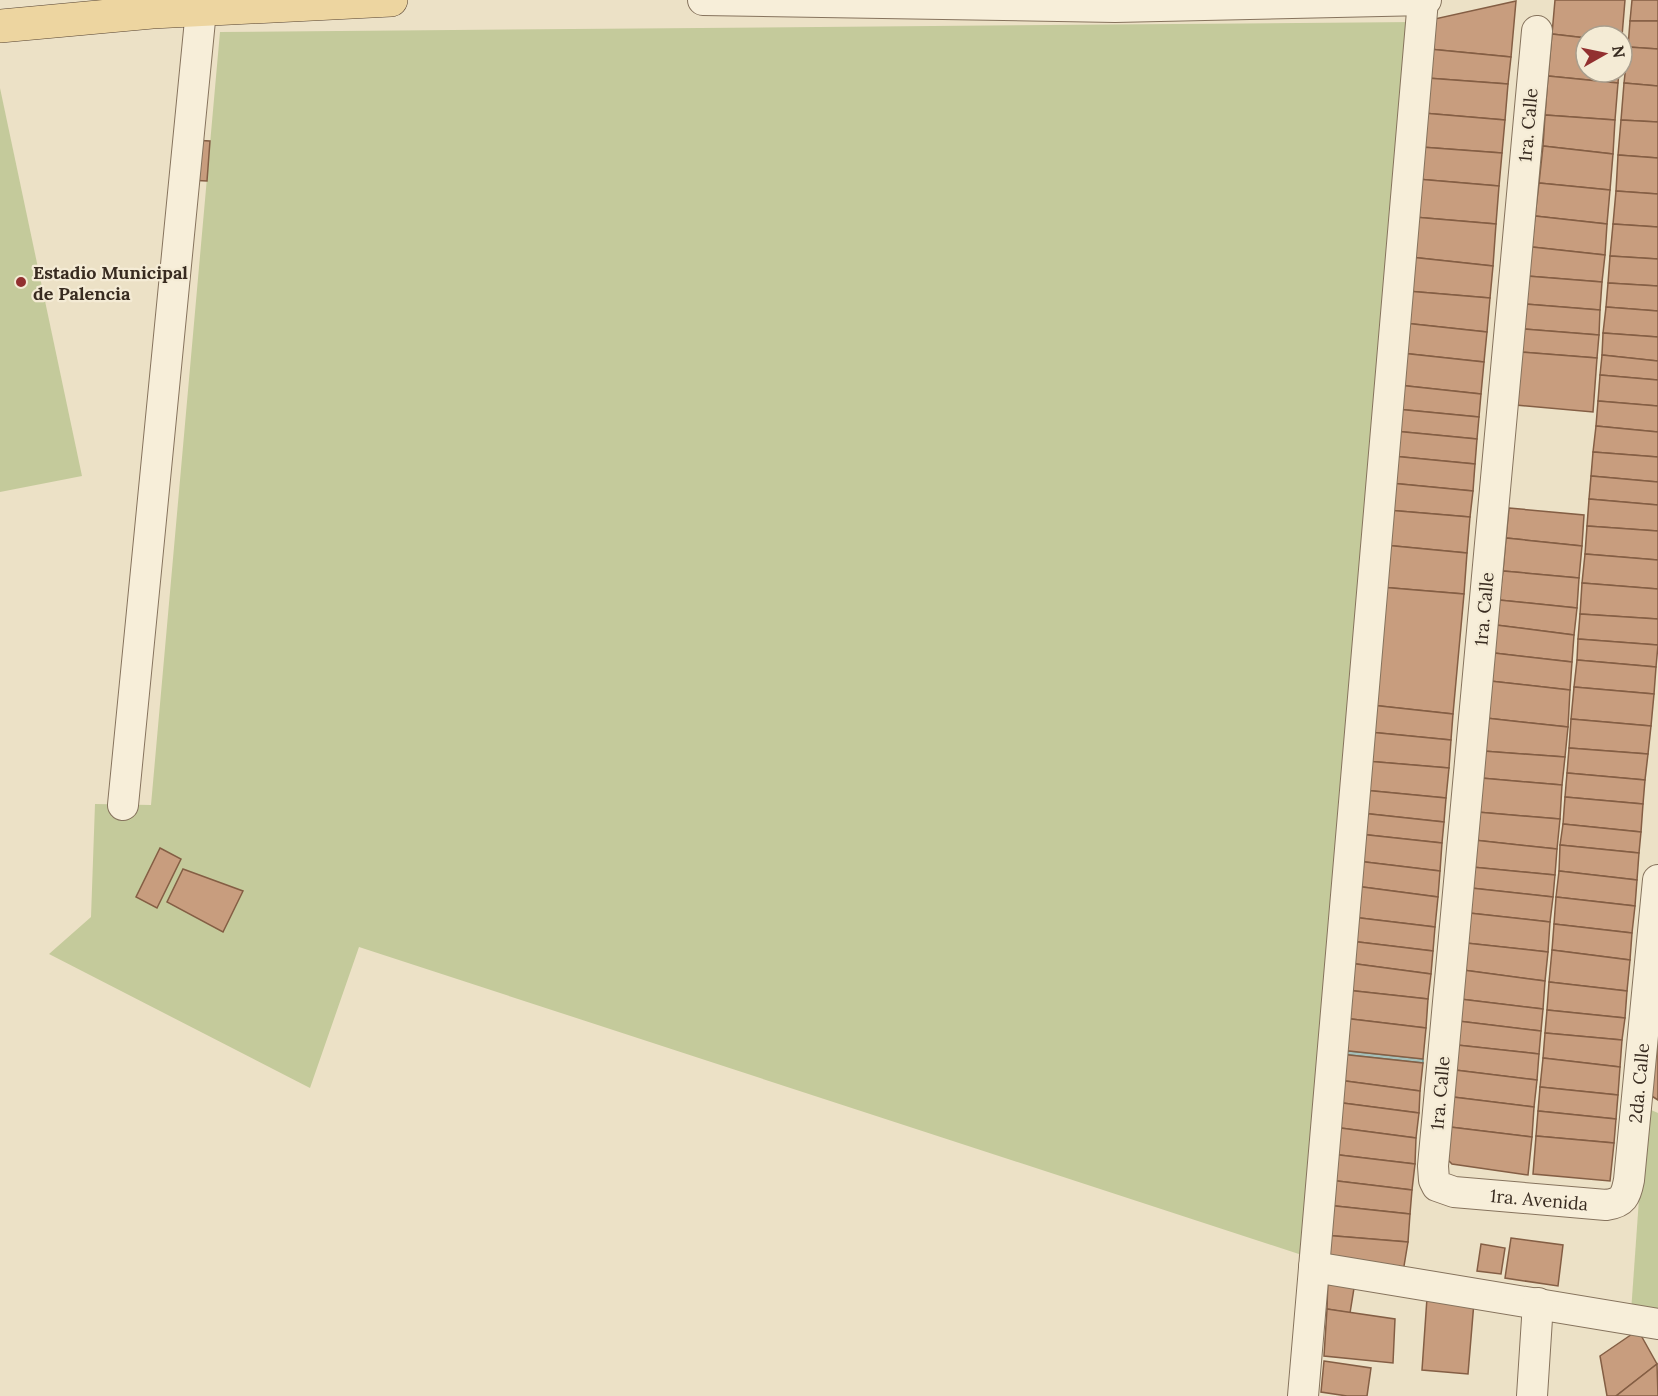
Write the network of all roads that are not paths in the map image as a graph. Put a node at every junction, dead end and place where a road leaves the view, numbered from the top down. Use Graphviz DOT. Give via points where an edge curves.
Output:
graph roads {
  1 [pos="392,0"];
  2 [pos="703,0"];
  3 [pos="1424,0"];
  4 [pos="201,10"];
  5 [pos="0,26"];
  6 [pos="1537,31"];
  7 [pos="123,805"];
  8 [pos="1658,880"];
  9 [pos="1656,927"];
  10 [pos="1647,1100"];
  11 [pos="1629,1180"];
  12 [pos="1437,1186"];
  13 [pos="1314,1267"];
  14 [pos="1538,1303"];
  15 [pos="1658,1324"];
  16 [pos="1303,1396"];
  17 [pos="1532,1396"];
  1 -- 4 [label="main road"];
  2 -- 3 [label="street" via="1114,7"];
  3 -- 13 [label="street"];
  4 -- 5 [label="main road"];
  4 -- 7 [label="street"];
  6 -- 12 [label="street, 1ra. Calle" via="1433,1166"];
  8 -- 9 [label="street, 2da. Calle"];
  9 -- 10 [label="street, 2da. Calle"];
  10 -- 11 [label="street, 2da. Calle"];
  11 -- 12 [label="street, 1ra. Avenida" via="1623,1200 1606,1205 1454,1192"];
  13 -- 14 [label="street"];
  13 -- 16 [label="street"];
  14 -- 15 [label="street"];
  14 -- 17 [label="street"];
}
